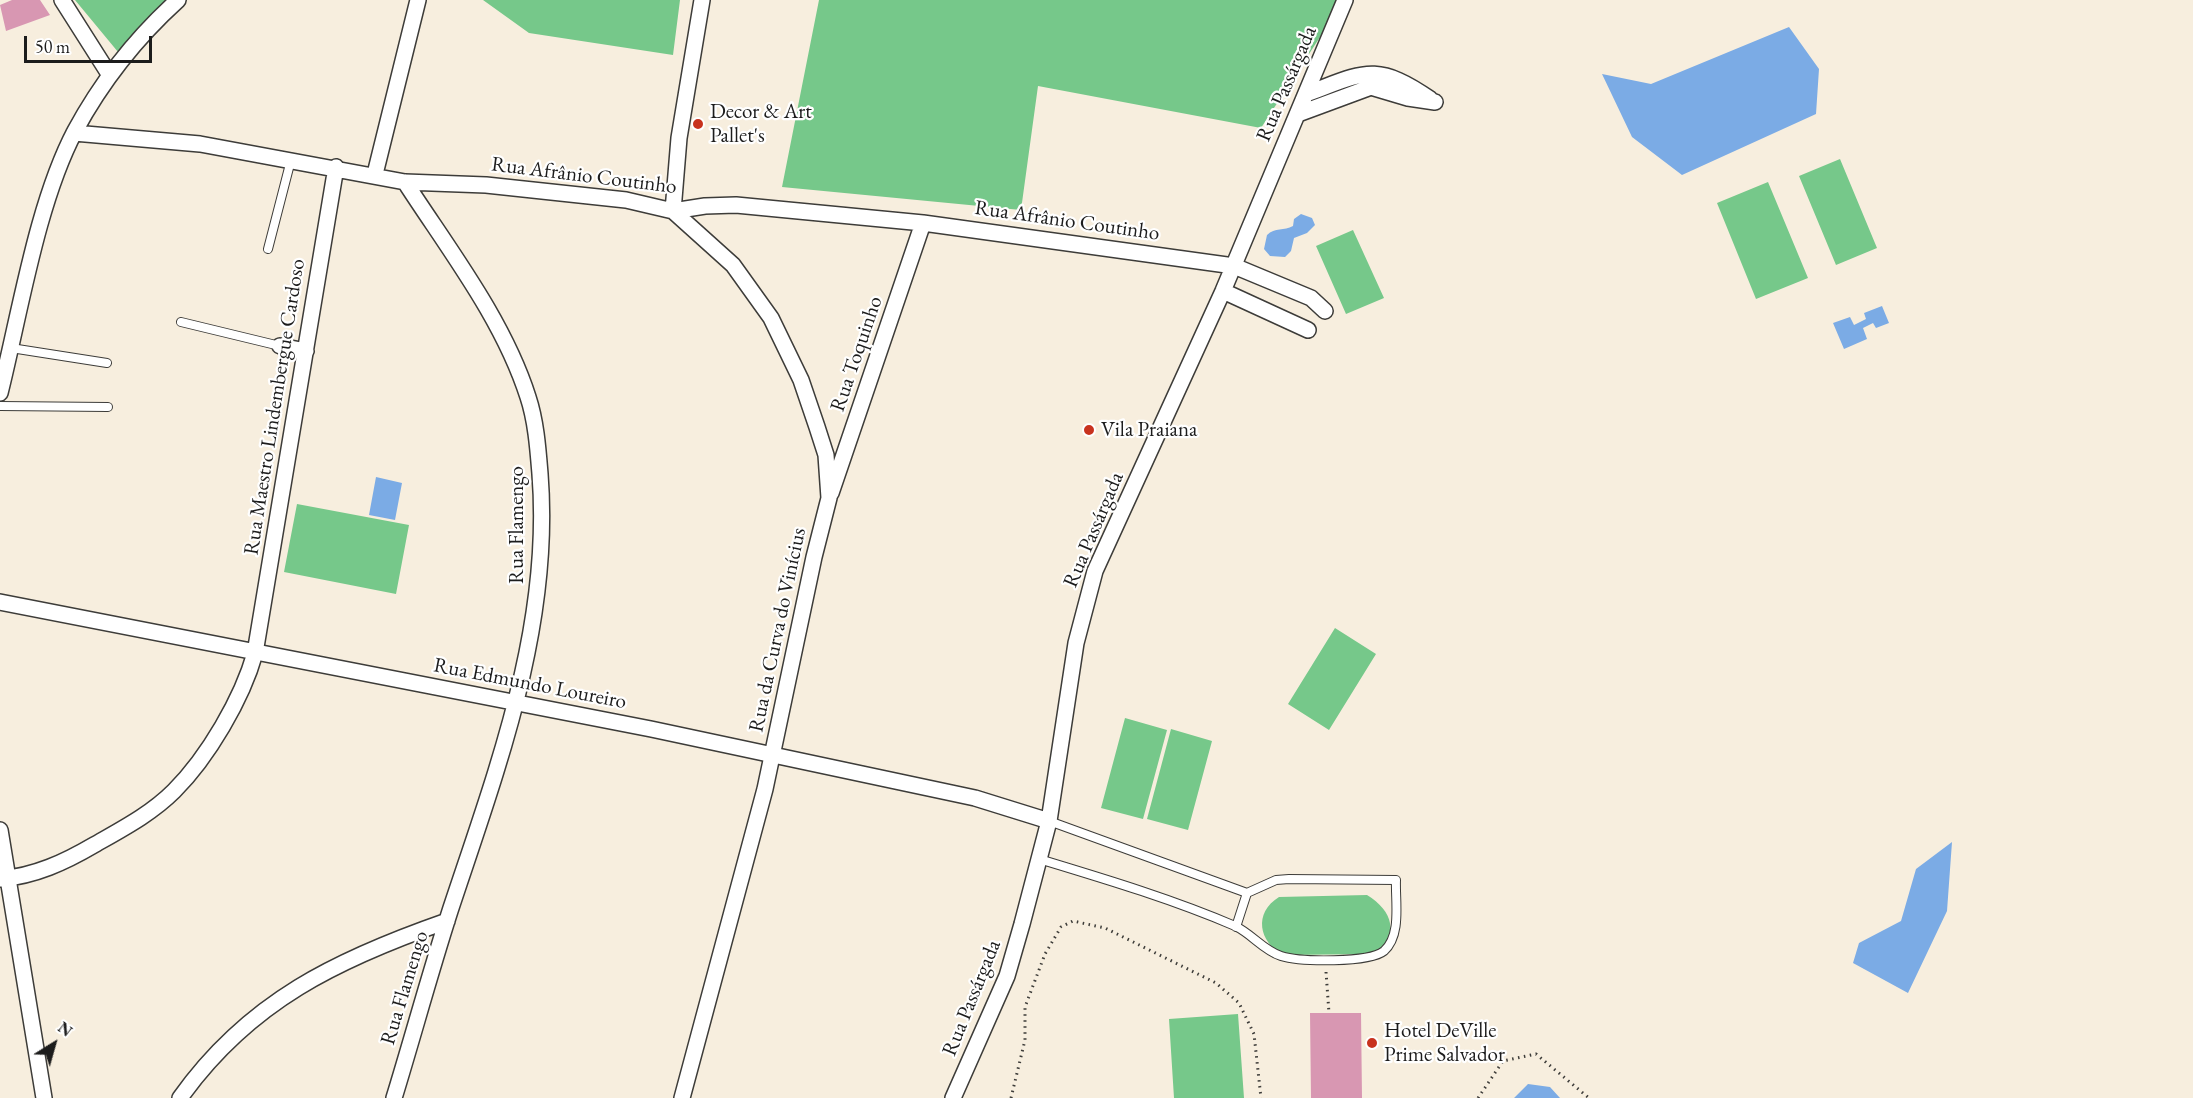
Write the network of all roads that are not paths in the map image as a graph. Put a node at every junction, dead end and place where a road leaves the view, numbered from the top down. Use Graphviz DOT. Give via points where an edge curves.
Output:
graph roads {
  1 [pos="62,0"];
  2 [pos="178,0"];
  3 [pos="417,0"];
  4 [pos="702,0"];
  5 [pos="1345,0"];
  6 [pos="110,74"];
  7 [pos="1306,94"];
  8 [pos="1298,114"];
  9 [pos="74,133"];
  10 [pos="291,160"];
  11 [pos="336,167"];
  12 [pos="375,174"];
  13 [pos="405,182"];
  14 [pos="673,211"];
  15 [pos="923,223"];
  16 [pos="268,249"];
  17 [pos="1234,266"];
  18 [pos="1223,291"];
  19 [pos="1325,311"];
  20 [pos="181,322"];
  21 [pos="1308,330"];
  22 [pos="280,346"];
  23 [pos="11,348"];
  24 [pos="306,351"];
  25 [pos="107,363"];
  26 [pos="0,393"];
  27 [pos="0,406"];
  28 [pos="108,407"];
  29 [pos="829,498"];
  30 [pos="0,602"];
  31 [pos="255,653"];
  32 [pos="516,703"];
  33 [pos="772,756"];
  34 [pos="1049,821"];
  35 [pos="0,830"];
  36 [pos="1039,859"];
  37 [pos="4,879"];
  38 [pos="1247,893"];
  39 [pos="447,921"];
  40 [pos="1236,927"];
  41 [pos="44,1098"];
  42 [pos="180,1098"];
  43 [pos="394,1098"];
  44 [pos="682,1098"];
  45 [pos="953,1098"];
  1 -- 6 [label="street"];
  2 -- 6 [label="street" via="146,30"];
  3 -- 12 [label="street"];
  4 -- 14 [label="street" via="675,172"];
  5 -- 7 [label="street, Rua Passárgada"];
  6 -- 9 [label="street"];
  7 -- 8 [label="street, Rua Passárgada"];
  7 -- 8 [label="street" via="1377,72 1413,87 1435,102 1371,87"];
  8 -- 17 [label="street, Rua Passárgada"];
  9 -- 10 [label="street, Rua Afrânio Coutinho" via="200,144"];
  9 -- 23 [label="street" via="39,234"];
  10 -- 11 [label="street, Rua Afrânio Coutinho"];
  10 -- 16 [label="lane"];
  11 -- 12 [label="street, Rua Afrânio Coutinho"];
  11 -- 24 [label="street, Rua Maestro Lindembergue Cardoso"];
  12 -- 13 [label="street, Rua Afrânio Coutinho"];
  13 -- 14 [label="street, Rua Afrânio Coutinho" via="486,185 626,200"];
  13 -- 32 [label="street, Rua Flamengo" via="500,330 529,399 537,438 542,538 539,583"];
  14 -- 15 [label="street, Rua Afrânio Coutinho" via="736,205"];
  14 -- 29 [label="street, Rua da Curva do Vinícius" via="733,265 771,318 801,380 817,426 826,455"];
  15 -- 17 [label="street, Rua Afrânio Coutinho"];
  15 -- 29 [label="street, Rua Toquinho"];
  17 -- 18 [label="street, Rua Passárgada"];
  17 -- 19 [label="street, Rua Afrânio Coutinho" via="1311,298"];
  18 -- 21 [label="street"];
  18 -- 34 [label="street, Rua Passárgada" via="1108,539 1088,591 1076,643"];
  20 -- 22 [label="lane"];
  22 -- 24 [label="street"];
  23 -- 25 [label="lane"];
  23 -- 26 [label="street"];
  24 -- 31 [label="street, Rua Maestro Lindembergue Cardoso"];
  27 -- 28 [label="lane"];
  29 -- 33 [label="street, Rua da Curva do Vinícius"];
  30 -- 31 [label="street, Rua Edmundo Loureiro"];
  31 -- 32 [label="street, Rua Edmundo Loureiro"];
  31 -- 37 [label="street, Rua Maestro Lindembergue Cardoso" via="249,673 211,742 174,791 138,820 77,855 38,872"];
  32 -- 33 [label="street, Rua Edmundo Loureiro"];
  32 -- 39 [label="street, Rua Flamengo"];
  33 -- 34 [label="street, Rua Edmundo Loureiro" via="975,798"];
  33 -- 44 [label="street, Rua da Curva do Vinícius"];
  34 -- 36 [label="street, Rua Passárgada"];
  34 -- 38 [label="lane"];
  35 -- 37 [label="street"];
  36 -- 40 [label="lane"];
  36 -- 45 [label="street, Rua Passárgada" via="1006,976"];
  37 -- 41 [label="street"];
  38 -- 40 [label="lane"];
  38 -- 40 [label="lane" via="1276,880 1396,880 1395,930 1384,950 1373,957 1324,959 1280,956"];
  39 -- 42 [label="street" via="339,962 273,1002 211,1060"];
  39 -- 43 [label="street, Rua Flamengo"];
}
